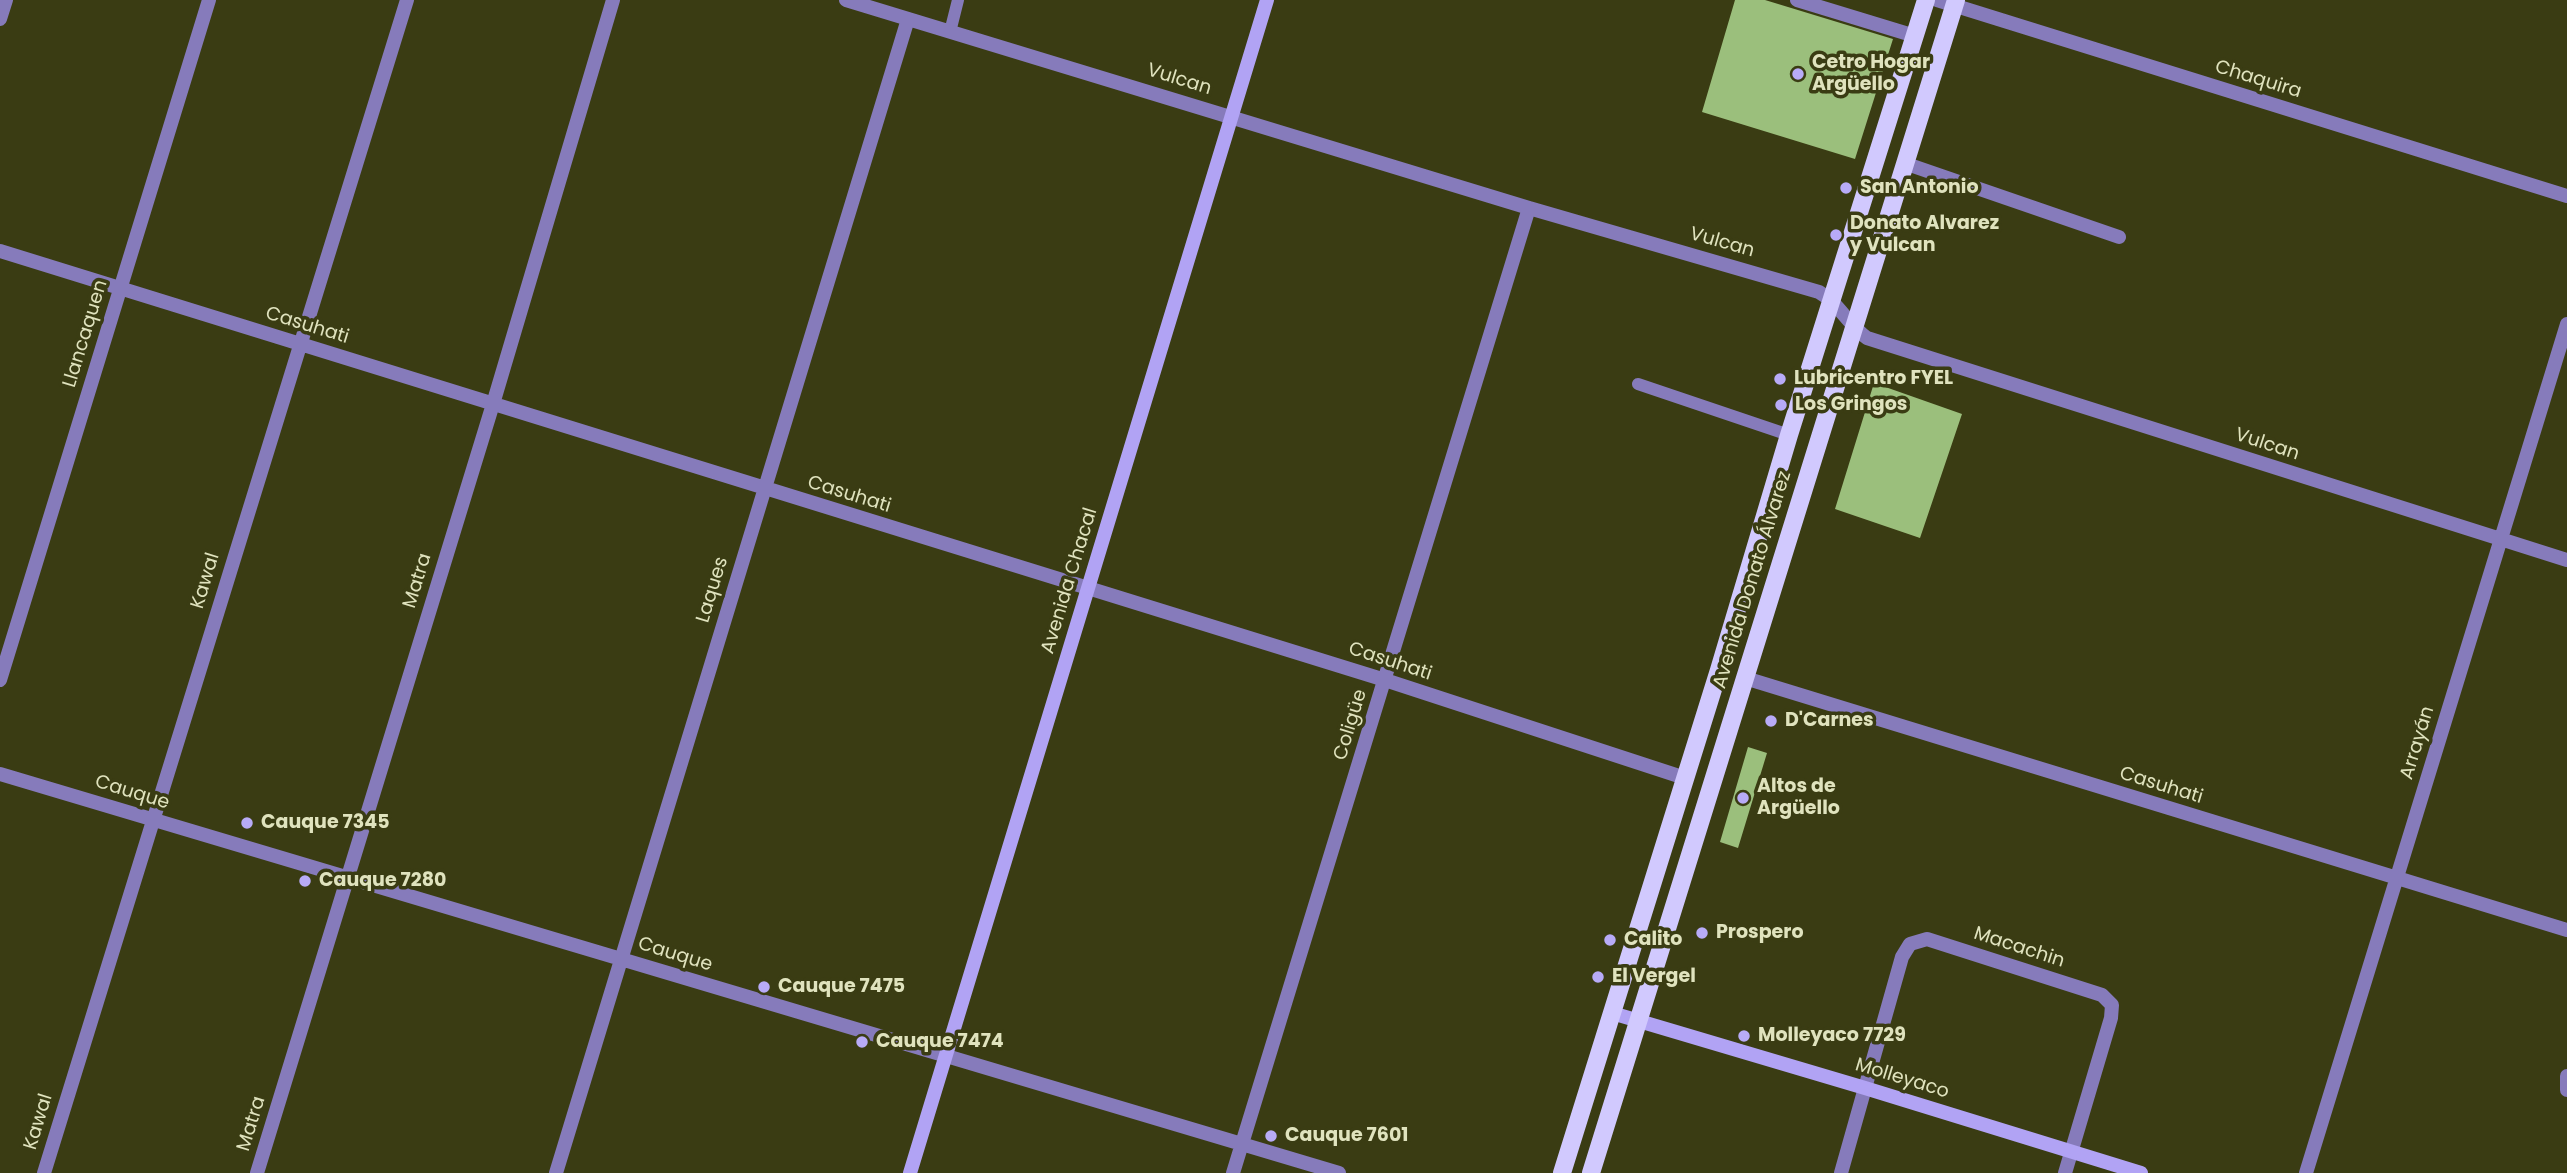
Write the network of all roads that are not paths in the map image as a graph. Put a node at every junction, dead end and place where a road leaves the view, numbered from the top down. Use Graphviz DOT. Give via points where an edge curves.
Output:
graph roads {
  1 [pos="6,0"];
  2 [pos="209,0"];
  3 [pos="407,0"];
  4 [pos="613,0"];
  5 [pos="846,0"];
  6 [pos="958,0"];
  7 [pos="1267,0"];
  8 [pos="1797,0"];
  9 [pos="1926,0"];
  10 [pos="1949,2"];
  11 [pos="0,19"];
  12 [pos="908,19"];
  13 [pos="950,32"];
  14 [pos="1915,36"];
  15 [pos="1230,116"];
  16 [pos="1904,163"];
  17 [pos="2567,197"];
  18 [pos="1529,208"];
  19 [pos="2119,237"];
  20 [pos="0,251"];
  21 [pos="120,288"];
  22 [pos="1831,298"];
  23 [pos="2567,324"];
  24 [pos="1853,328"];
  25 [pos="299,344"];
  26 [pos="1639,384"];
  27 [pos="493,404"];
  28 [pos="1789,435"];
  29 [pos="764,489"];
  30 [pos="2501,539"];
  31 [pos="2567,560"];
  32 [pos="1089,589"];
  33 [pos="1745,678"];
  34 [pos="0,680"];
  35 [pos="1385,680"];
  36 [pos="0,774"];
  37 [pos="1685,778"];
  38 [pos="153,820"];
  39 [pos="347,878"];
  40 [pos="2397,879"];
  41 [pos="2567,930"];
  42 [pos="621,959"];
  43 [pos="1612,1013"];
  44 [pos="1638,1020"];
  45 [pos="946,1056"];
  46 [pos="2567,1076"];
  47 [pos="1865,1088"];
  48 [pos="2567,1090"];
  49 [pos="1242,1144"];
  50 [pos="2072,1152"];
  51 [pos="44,1173"];
  52 [pos="257,1173"];
  53 [pos="555,1173"];
  54 [pos="910,1173"];
  55 [pos="1233,1173"];
  56 [pos="1339,1173"];
  57 [pos="1562,1173"];
  58 [pos="1591,1173"];
  59 [pos="1841,1173"];
  60 [pos="2065,1173"];
  61 [pos="2141,1173"];
  62 [pos="2306,1173"];
  1 -- 11 [label="street"];
  2 -- 21 [label="street, Llancaquen"];
  3 -- 25 [label="street, Kawal"];
  4 -- 27 [label="street, Matra"];
  5 -- 12 [label="street, Vulcan"];
  6 -- 13 [label="lane"];
  7 -- 15 [label="main road, Avenida Chacal"];
  8 -- 14 [label="street"];
  9 -- 14 [label="main road, Avenida Donato Álvarez"];
  10 -- 16 [label="main road, Avenida Donato Álvarez"];
  10 -- 17 [label="street, Chaquira"];
  12 -- 13 [label="street, Vulcan"];
  12 -- 29 [label="street, Laques"];
  13 -- 15 [label="street, Vulcan"];
  14 -- 22 [label="main road, Avenida Donato Álvarez"];
  15 -- 18 [label="street, Vulcan"];
  15 -- 32 [label="main road, Avenida Chacal"];
  16 -- 19 [label="street"];
  16 -- 24 [label="main road, Avenida Donato Álvarez"];
  18 -- 22 [label="street, Vulcan"];
  18 -- 35 [label="street, Coligüe"];
  20 -- 21 [label="street, Casuhati"];
  21 -- 25 [label="street, Casuhati"];
  21 -- 34 [label="street, Llancaquen"];
  22 -- 24 [label="street, Vulcan"];
  22 -- 28 [label="main road, Avenida Donato Álvarez"];
  23 -- 30 [label="street, Arrayán"];
  24 -- 30 [label="street, Vulcan" via="1867,338"];
  24 -- 33 [label="main road, Avenida Donato Álvarez"];
  25 -- 27 [label="street, Casuhati"];
  25 -- 38 [label="street, Kawal"];
  26 -- 28 [label="lane"];
  27 -- 29 [label="street, Casuhati"];
  27 -- 39 [label="street, Matra"];
  28 -- 37 [label="main road, Avenida Donato Álvarez"];
  29 -- 32 [label="street, Casuhati"];
  29 -- 42 [label="street, Laques"];
  30 -- 31 [label="street, Vulcan"];
  30 -- 40 [label="street, Arrayán"];
  32 -- 35 [label="street, Casuhati"];
  32 -- 45 [label="main road, Avenida Chacal"];
  33 -- 40 [label="street, Casuhati"];
  33 -- 44 [label="main road, Avenida Donato Álvarez"];
  35 -- 37 [label="street, Casuhati"];
  35 -- 49 [label="street, Coligüe"];
  36 -- 38 [label="street, Cauque"];
  37 -- 43 [label="main road, Avenida Donato Álvarez"];
  38 -- 39 [label="street, Cauque"];
  38 -- 51 [label="street, Kawal"];
  39 -- 42 [label="street, Cauque"];
  39 -- 52 [label="street, Matra"];
  40 -- 41 [label="street, Casuhati"];
  40 -- 62 [label="street, Arrayán"];
  42 -- 45 [label="street, Cauque"];
  42 -- 53 [label="street, Laques"];
  43 -- 44 [label="main road, Molleyaco"];
  43 -- 57 [label="main road, Avenida Donato Álvarez"];
  44 -- 47 [label="main road, Molleyaco"];
  44 -- 58 [label="main road, Avenida Donato Álvarez"];
  45 -- 49 [label="street, Cauque"];
  45 -- 54 [label="main road, Avenida Chacal"];
  46 -- 48 [label="street"];
  47 -- 50 [label="main road, Molleyaco"];
  47 -- 50 [label="street, Macachin" via="1902,957 1910,944 1927,939 2102,995 2112,1005"];
  47 -- 59 [label="street"];
  49 -- 55 [label="street, Coligüe"];
  49 -- 56 [label="street, Cauque"];
  50 -- 60 [label="street"];
  50 -- 61 [label="main road, Molleyaco"];
}
